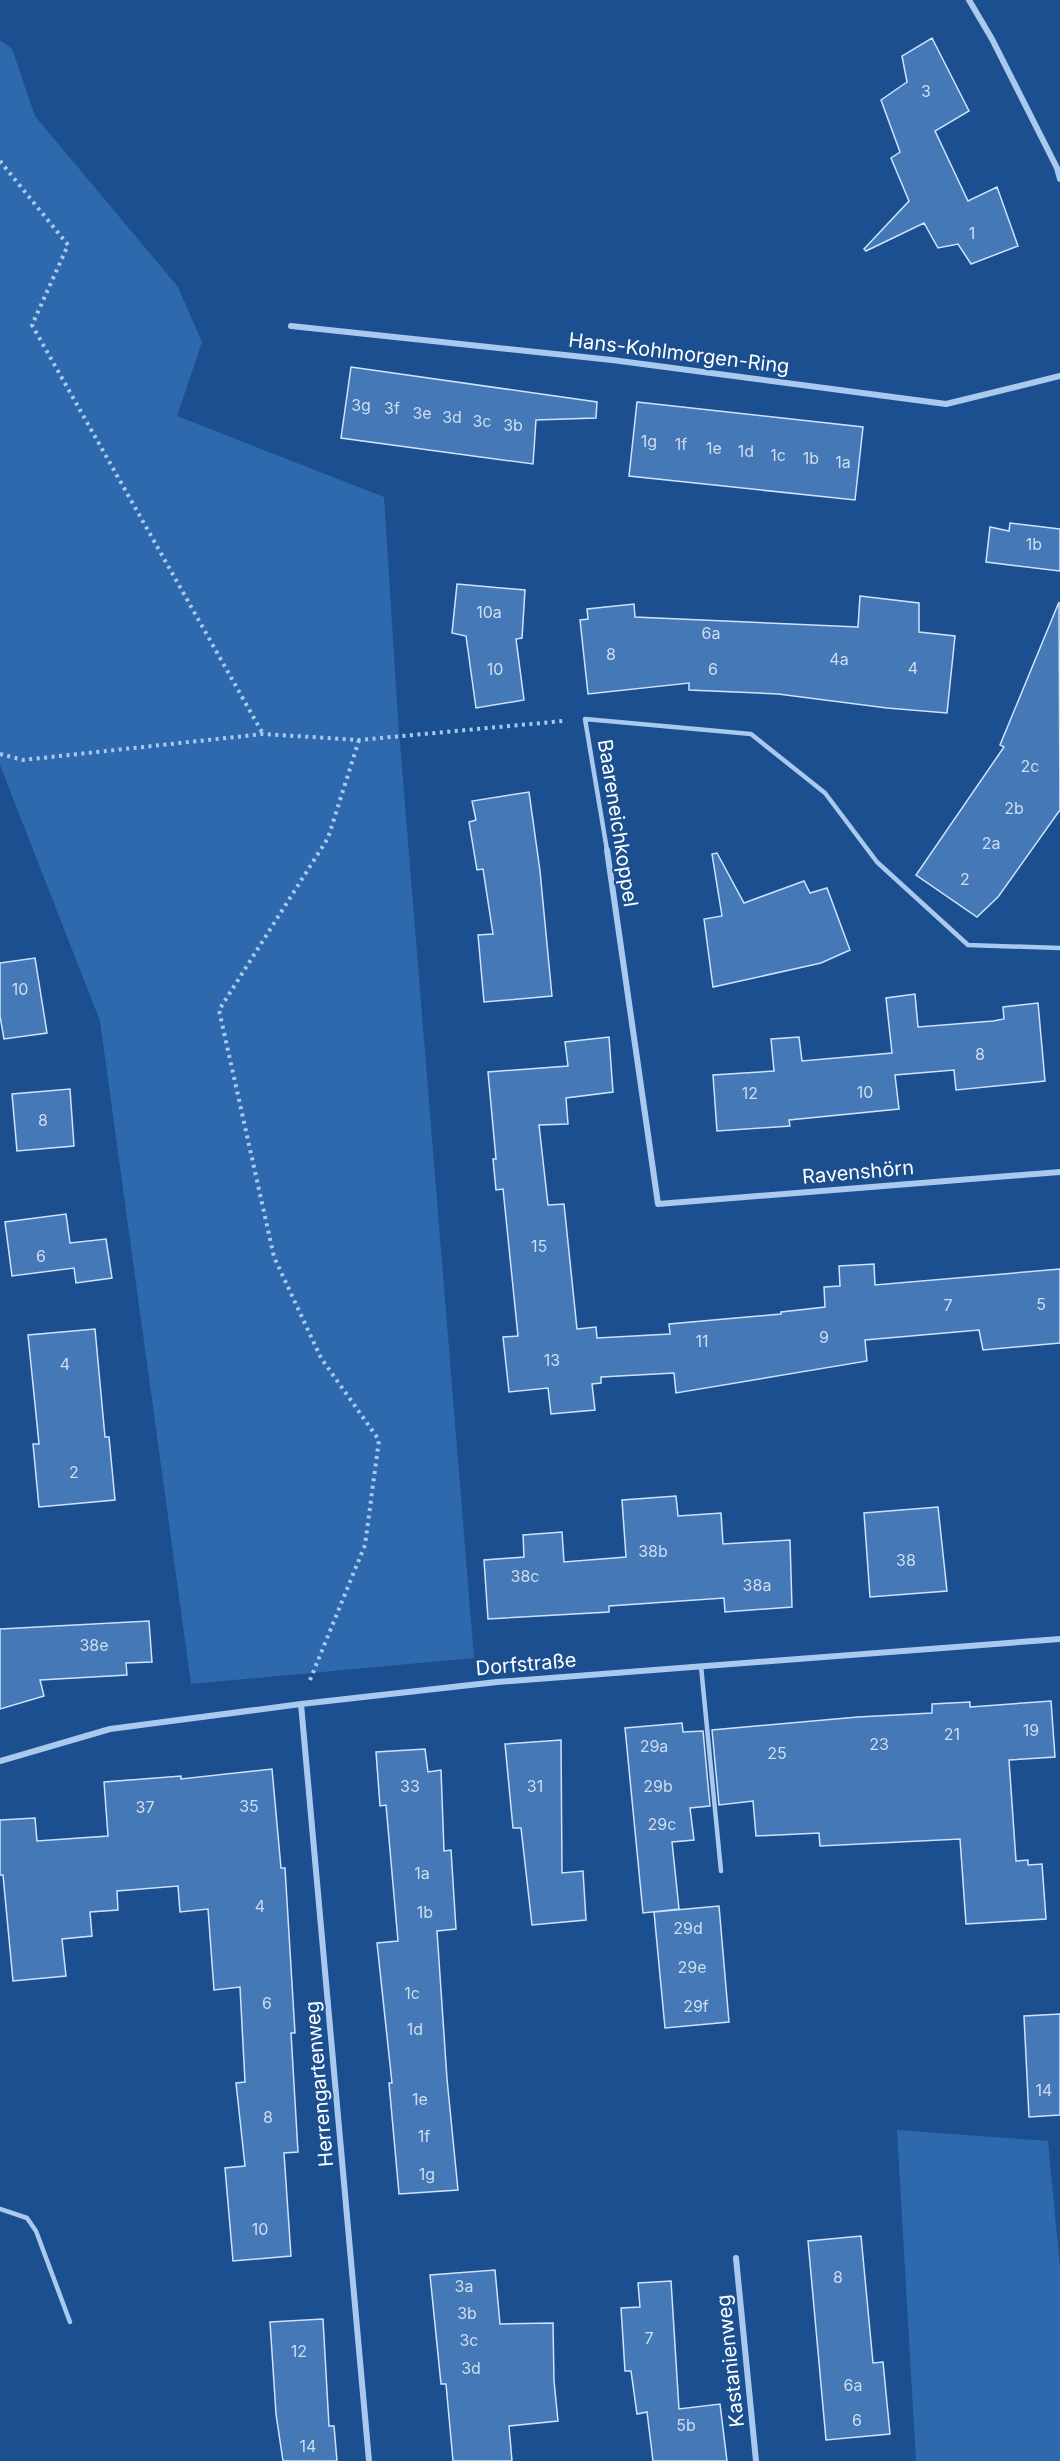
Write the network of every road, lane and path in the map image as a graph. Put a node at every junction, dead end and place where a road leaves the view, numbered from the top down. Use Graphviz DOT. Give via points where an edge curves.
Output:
graph roads {
  1 [pos="969,0"];
  2 [pos="0,162"];
  3 [pos="1060,179"];
  4 [pos="291,326"];
  5 [pos="1060,376"];
  6 [pos="585,719"];
  7 [pos="263,734"];
  8 [pos="359,740"];
  9 [pos="0,754"];
  10 [pos="606,850"];
  11 [pos="1060,948"];
  12 [pos="1060,1172"];
  13 [pos="658,1204"];
  14 [pos="1060,1639"];
  15 [pos="701,1666"];
  16 [pos="302,1704"];
  17 [pos="0,1761"];
  18 [pos="721,1871"];
  19 [pos="0,2209"];
  20 [pos="736,2258"];
  21 [pos="70,2322"];
  22 [pos="369,2461"];
  23 [pos="756,2461"];
  1 -- 3 [label="street"];
  2 -- 7 [label="path" via="68,245 32,325"];
  4 -- 5 [label="street, Hans-Kohlmorgen-Ring" via="612,360 946,404"];
  6 -- 8 [label="path"];
  6 -- 10 [label="lane, Baareneichkoppel"];
  6 -- 11 [label="lane, Baareneichkoppel" via="751,734 825,793 877,862 968,945"];
  7 -- 8 [label="path"];
  7 -- 9 [label="path" via="22,760"];
  8 -- 16 [label="path" via="328,838 219,1010 274,1257 321,1358 379,1440 365,1545"];
  10 -- 13 [label="street, Baareneichkoppel"];
  12 -- 13 [label="street, Ravenshörn"];
  14 -- 15 [label="street, Dorfstraße"];
  15 -- 16 [label="street, Dorfstraße" via="497,1682"];
  15 -- 18 [label="lane"];
  16 -- 17 [label="street, Dorfstraße" via="110,1729"];
  16 -- 22 [label="street, Herrengartenweg"];
  19 -- 21 [label="lane" via="27,2218 36,2231"];
  20 -- 23 [label="street, Kastanienweg"];
}
